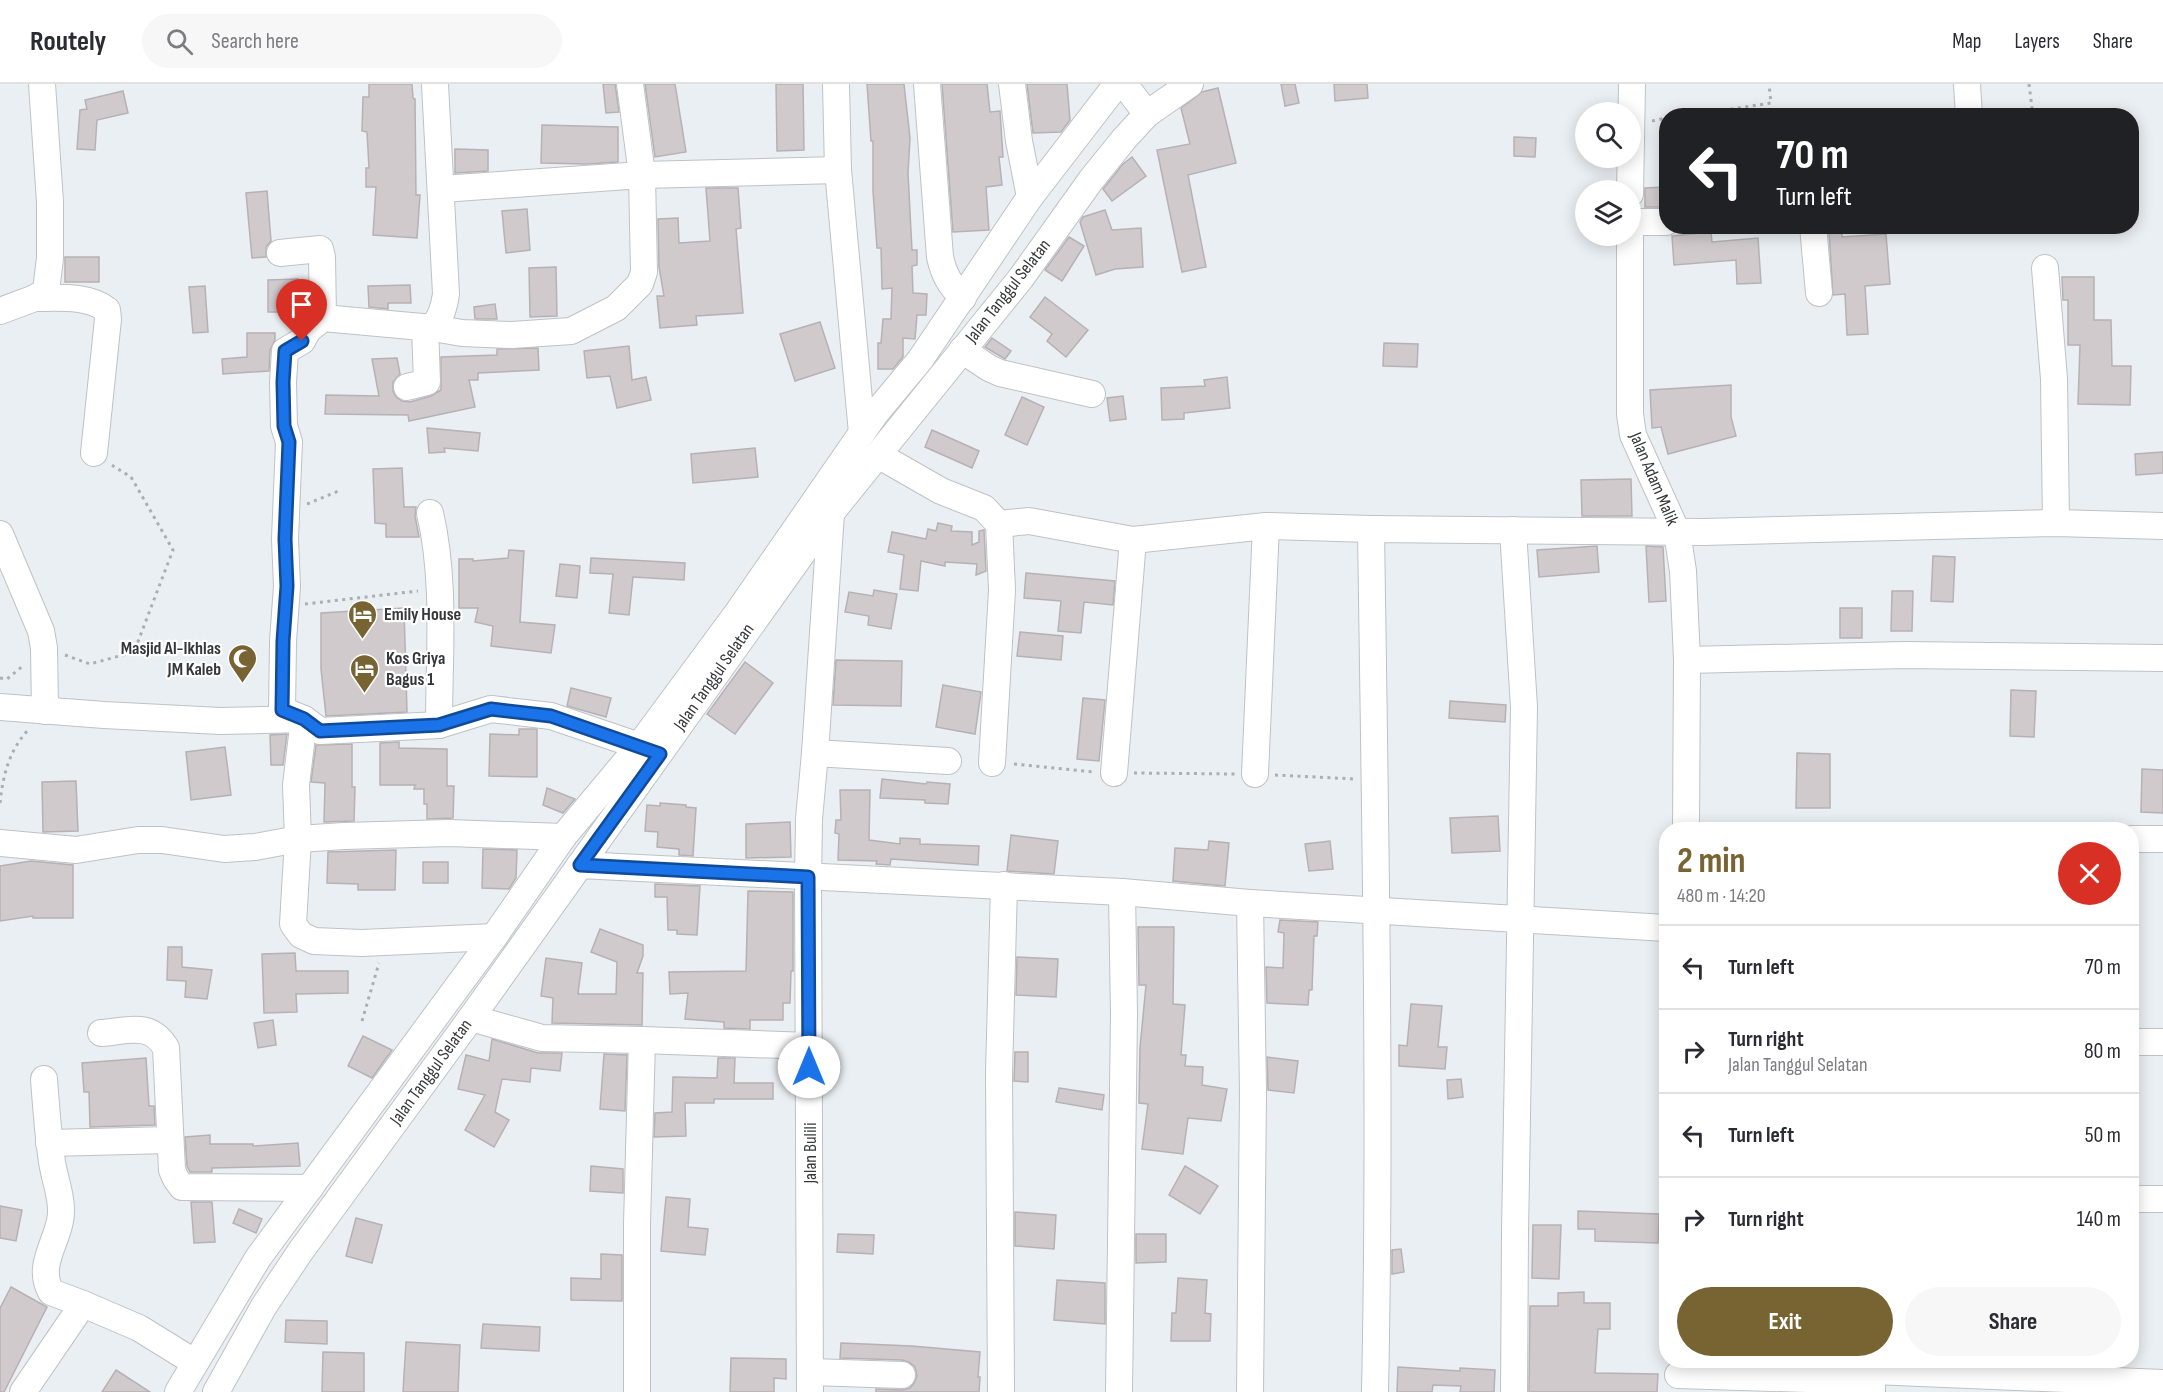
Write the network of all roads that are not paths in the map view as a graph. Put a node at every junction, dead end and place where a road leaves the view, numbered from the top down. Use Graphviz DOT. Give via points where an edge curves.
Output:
graph roads {
  1 [pos="42,84"];
  2 [pos="435,84"];
  3 [pos="630,84"];
  4 [pos="836,84"];
  5 [pos="927,84"];
  6 [pos="1012,84"];
  7 [pos="1117,84"];
  8 [pos="1124,84"];
  9 [pos="1190,84"];
  10 [pos="1632,84"];
  11 [pos="1967,84"];
  12 [pos="1968,108"];
  13 [pos="1147,114"];
  14 [pos="838,170"];
  15 [pos="642,175"];
  16 [pos="1630,180"];
  17 [pos="442,189"];
  18 [pos="1030,197"];
  19 [pos="1641,222"];
  20 [pos="1659,222"];
  21 [pos="1814,234"];
  22 [pos="1630,246"];
  23 [pos="280,253"];
  24 [pos="992,255"];
  25 [pos="2045,268"];
  26 [pos="1021,278"];
  27 [pos="1818,293"];
  28 [pos="35,298"];
  29 [pos="963,298"];
  30 [pos="0,311"];
  31 [pos="323,318"];
  32 [pos="429,327"];
  33 [pos="962,350"];
  34 [pos="407,387"];
  35 [pos="1092,394"];
  36 [pos="869,423"];
  37 [pos="94,453"];
  38 [pos="878,454"];
  39 [pos="430,513"];
  40 [pos="831,513"];
  41 [pos="999,524"];
  42 [pos="2056,524"];
  43 [pos="1266,526"];
  44 [pos="2163,526"];
  45 [pos="1371,529"];
  46 [pos="1513,530"];
  47 [pos="1677,532"];
  48 [pos="0,534"];
  49 [pos="1133,540"];
  50 [pos="2163,658"];
  51 [pos="1687,660"];
  52 [pos="0,707"];
  53 [pos="45,711"];
  54 [pos="304,719"];
  55 [pos="439,725"];
  56 [pos="650,750"];
  57 [pos="814,753"];
  58 [pos="948,761"];
  59 [pos="992,763"];
  60 [pos="1114,773"];
  61 [pos="1255,774"];
  62 [pos="1686,822"];
  63 [pos="563,837"];
  64 [pos="298,839"];
  65 [pos="2139,839"];
  66 [pos="2163,839"];
  67 [pos="0,843"];
  68 [pos="580,865"];
  69 [pos="808,877"];
  70 [pos="1004,885"];
  71 [pos="1122,892"];
  72 [pos="1250,903"];
  73 [pos="1377,911"];
  74 [pos="1521,919"];
  75 [pos="1659,928"];
  76 [pos="494,937"];
  77 [pos="471,1018"];
  78 [pos="101,1033"];
  79 [pos="642,1040"];
  80 [pos="2139,1042"];
  81 [pos="2163,1042"];
  82 [pos="809,1046"];
  83 [pos="44,1079"];
  84 [pos="170,1140"];
  85 [pos="49,1143"];
  86 [pos="310,1188"];
  87 [pos="2139,1199"];
  88 [pos="2163,1199"];
  89 [pos="83,1304"];
  90 [pos="194,1362"];
  91 [pos="902,1375"];
  92 [pos="1678,1376"];
  93 [pos="1873,1376"];
  94 [pos="810,1382"];
  95 [pos="2163,1383"];
  96 [pos="23,1392"];
  97 [pos="178,1392"];
  98 [pos="216,1392"];
  99 [pos="637,1392"];
  100 [pos="1001,1392"];
  101 [pos="1119,1392"];
  102 [pos="1250,1392"];
  103 [pos="1375,1392"];
  104 [pos="1514,1392"];
  1 -- 28 [label="street" via="50,258 46,291"];
  2 -- 17 [label="street"];
  3 -- 15 [label="street"];
  4 -- 14 [label="street"];
  5 -- 29 [label="street" via="940,257 945,275"];
  6 -- 18 [label="street"];
  7 -- 18 [label="street, Jalan Tanggul Selatan"];
  8 -- 13 [label="street"];
  9 -- 13 [label="street, Jalan Tanggul Selatan"];
  10 -- 16 [label="street"];
  11 -- 12 [label="street"];
  13 -- 26 [label="street, Jalan Tanggul Selatan" via="1091,180"];
  14 -- 15 [label="street"];
  14 -- 36 [label="street"];
  15 -- 17 [label="street"];
  15 -- 32 [label="street" via="644,272 640,284 616,308 571,331 462,333"];
  17 -- 32 [label="street" via="446,294 444,310"];
  18 -- 24 [label="street, Jalan Tanggul Selatan"];
  19 -- 20 [label="street"];
  21 -- 27 [label="street"];
  22 -- 47 [label="street, Jalan Adam Malik" via="1633,435"];
  23 -- 31 [label="street" via="320,249"];
  24 -- 26 [label="street"];
  24 -- 29 [label="street, Jalan Tanggul Selatan"];
  25 -- 42 [label="street" via="2054,379"];
  26 -- 33 [label="street, Jalan Tanggul Selatan"];
  28 -- 30 [label="street"];
  28 -- 37 [label="street" via="78,300 107,310"];
  29 -- 36 [label="street, Jalan Tanggul Selatan"];
  31 -- 32 [label="street"];
  31 -- 54 [label="street" via="302,341 285,351 283,382 284,426 289,442 282,710"];
  32 -- 34 [label="street" via="427,382"];
  33 -- 35 [label="street" via="1000,373"];
  33 -- 38 [label="street, Jalan Tanggul Selatan"];
  36 -- 56 [label="street, Jalan Tanggul Selatan" via="738,612"];
  38 -- 40 [label="street, Jalan Tanggul Selatan"];
  38 -- 41 [label="street" via="941,491 984,508"];
  39 -- 55 [label="street" via="440,588"];
  40 -- 56 [label="street, Jalan Tanggul Selatan"];
  40 -- 57 [label="street, Jalan Bulili"];
  41 -- 49 [label="street" via="1029,521"];
  41 -- 59 [label="street" via="1002,590"];
  42 -- 44 [label="street"];
  42 -- 47 [label="street"];
  43 -- 45 [label="street"];
  43 -- 49 [label="street"];
  43 -- 61 [label="street"];
  45 -- 46 [label="street"];
  45 -- 73 [label="street"];
  46 -- 47 [label="street"];
  46 -- 74 [label="street" via="1524,707"];
  47 -- 51 [label="street, Jalan Adam Malik"];
  48 -- 53 [label="street" via="40,631"];
  49 -- 60 [label="street"];
  50 -- 51 [label="street" via="1905,655"];
  51 -- 62 [label="street, Jalan Adam Malik"];
  52 -- 53 [label="street"];
  53 -- 54 [label="street" via="220,721"];
  54 -- 55 [label="street" via="320,731"];
  54 -- 64 [label="street" via="296,785"];
  55 -- 56 [label="street" via="491,709 517,711 551,716"];
  56 -- 63 [label="street, Jalan Tanggul Selatan"];
  56 -- 68 [label="street, Jalan Tanggul Selatan"];
  57 -- 58 [label="street"];
  57 -- 69 [label="street, Jalan Bulili"];
  63 -- 64 [label="street" via="449,833"];
  63 -- 76 [label="street, Jalan Tanggul Selatan"];
  64 -- 67 [label="street" via="224,849 162,840 76,850"];
  64 -- 76 [label="street" via="293,924 301,935 314,941"];
  65 -- 66 [label="street"];
  68 -- 69 [label="street"];
  68 -- 77 [label="street, Jalan Tanggul Selatan"];
  69 -- 70 [label="street"];
  69 -- 82 [label="street, Jalan Bulili"];
  70 -- 71 [label="street"];
  70 -- 100 [label="street" via="999,1062"];
  71 -- 72 [label="street"];
  71 -- 101 [label="street"];
  72 -- 73 [label="street"];
  72 -- 102 [label="street"];
  73 -- 74 [label="street"];
  73 -- 103 [label="street"];
  74 -- 75 [label="street"];
  74 -- 104 [label="street"];
  76 -- 86 [label="street, Jalan Tanggul Selatan"];
  77 -- 79 [label="street" via="542,1038"];
  77 -- 98 [label="street, Jalan Tanggul Selatan" via="300,1252 264,1306"];
  78 -- 84 [label="street" via="143,1030 155,1033 162,1042 167,1056"];
  79 -- 82 [label="street"];
  79 -- 99 [label="street"];
  80 -- 81 [label="street"];
  82 -- 94 [label="street, Jalan Bulili"];
  83 -- 85 [label="street"];
  84 -- 85 [label="street"];
  84 -- 86 [label="street" via="172,1170 182,1187"];
  85 -- 89 [label="street" via="61,1208 45,1275 51,1292"];
  86 -- 90 [label="street, Jalan Tanggul Selatan" via="258,1258"];
  87 -- 88 [label="street"];
  89 -- 90 [label="street" via="139,1328"];
  89 -- 96 [label="street"];
  90 -- 97 [label="street, Jalan Tanggul Selatan"];
  91 -- 94 [label="street"];
  92 -- 93 [label="street"];
  93 -- 95 [label="street"];
}
